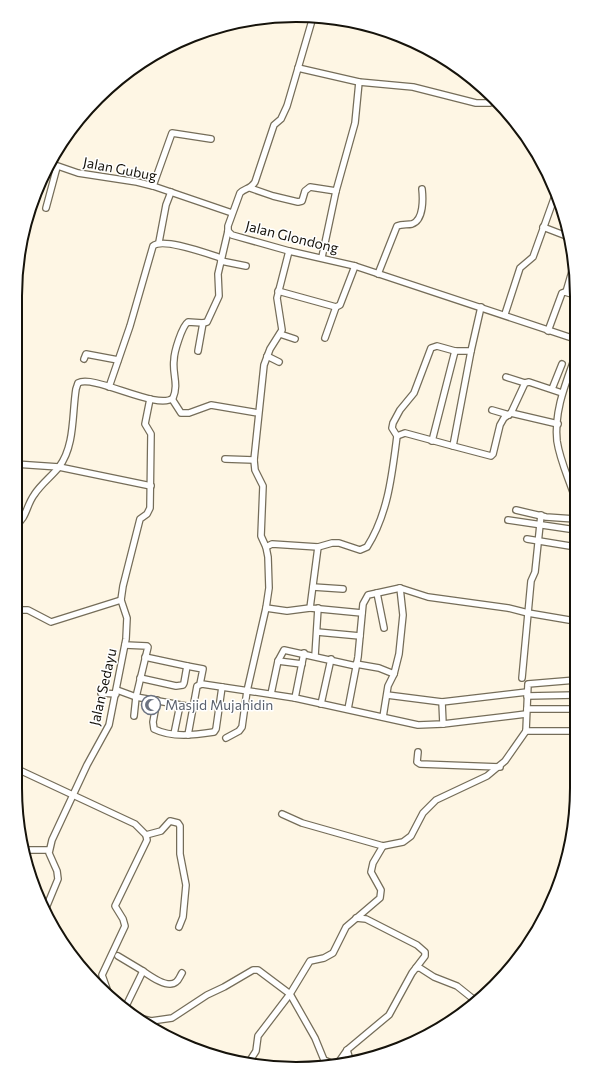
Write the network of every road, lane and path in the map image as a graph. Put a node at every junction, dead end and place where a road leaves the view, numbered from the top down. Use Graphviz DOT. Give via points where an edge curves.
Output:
graph roads {
  1 [pos="311,23"];
  2 [pos="298,68"];
  3 [pos="360,82"];
  4 [pos="491,103"];
  5 [pos="211,139"];
  6 [pos="58,166"];
  7 [pos="153,186"];
  8 [pos="250,188"];
  9 [pos="422,189"];
  10 [pos="336,191"];
  11 [pos="171,192"];
  12 [pos="553,202"];
  13 [pos="46,208"];
  14 [pos="232,213"];
  15 [pos="543,228"];
  16 [pos="228,231"];
  17 [pos="563,235"];
  18 [pos="159,242"];
  19 [pos="289,251"];
  20 [pos="322,257"];
  21 [pos="221,260"];
  22 [pos="246,266"];
  23 [pos="355,266"];
  24 [pos="378,274"];
  25 [pos="569,281"];
  26 [pos="278,291"];
  27 [pos="566,292"];
  28 [pos="570,293"];
  29 [pos="336,307"];
  30 [pos="481,307"];
  31 [pos="505,314"];
  32 [pos="203,323"];
  33 [pos="548,331"];
  34 [pos="280,334"];
  35 [pos="325,338"];
  36 [pos="570,338"];
  37 [pos="295,339"];
  38 [pos="198,351"];
  39 [pos="455,351"];
  40 [pos="471,351"];
  41 [pos="267,356"];
  42 [pos="84,359"];
  43 [pos="118,360"];
  44 [pos="279,362"];
  45 [pos="562,364"];
  46 [pos="570,370"];
  47 [pos="559,371"];
  48 [pos="568,375"];
  49 [pos="506,377"];
  50 [pos="525,383"];
  51 [pos="109,386"];
  52 [pos="552,389"];
  53 [pos="562,393"];
  54 [pos="150,399"];
  55 [pos="172,399"];
  56 [pos="492,410"];
  57 [pos="258,413"];
  58 [pos="510,414"];
  59 [pos="558,424"];
  60 [pos="397,436"];
  61 [pos="432,441"];
  62 [pos="453,446"];
  63 [pos="225,459"];
  64 [pos="254,460"];
  65 [pos="22,464"];
  66 [pos="59,467"];
  67 [pos="570,484"];
  68 [pos="151,486"];
  69 [pos="516,510"];
  70 [pos="541,515"];
  71 [pos="570,519"];
  72 [pos="22,520"];
  73 [pos="508,520"];
  74 [pos="540,525"];
  75 [pos="570,529"];
  76 [pos="527,539"];
  77 [pos="539,541"];
  78 [pos="570,546"];
  79 [pos="266,547"];
  80 [pos="318,547"];
  81 [pos="312,587"];
  82 [pos="400,588"];
  83 [pos="343,589"];
  84 [pos="378,593"];
  85 [pos="121,600"];
  86 [pos="266,608"];
  87 [pos="310,608"];
  88 [pos="318,608"];
  89 [pos="22,610"];
  90 [pos="362,613"];
  91 [pos="528,613"];
  92 [pos="570,617"];
  93 [pos="384,628"];
  94 [pos="317,632"];
  95 [pos="360,636"];
  96 [pos="125,645"];
  97 [pos="304,653"];
  98 [pos="315,656"];
  99 [pos="145,657"];
  100 [pos="331,660"];
  101 [pos="278,661"];
  102 [pos="302,664"];
  103 [pos="356,665"];
  104 [pos="187,666"];
  105 [pos="394,674"];
  106 [pos="140,678"];
  107 [pos="522,678"];
  108 [pos="570,680"];
  109 [pos="200,684"];
  110 [pos="222,687"];
  111 [pos="247,691"];
  112 [pos="117,692"];
  113 [pos="101,693"];
  114 [pos="271,694"];
  115 [pos="527,694"];
  116 [pos="387,695"];
  117 [pos="570,695"];
  118 [pos="136,697"];
  119 [pos="295,698"];
  120 [pos="157,700"];
  121 [pos="442,702"];
  122 [pos="321,704"];
  123 [pos="180,705"];
  124 [pos="192,707"];
  125 [pos="348,709"];
  126 [pos="570,709"];
  127 [pos="526,711"];
  128 [pos="134,716"];
  129 [pos="383,717"];
  130 [pos="443,724"];
  131 [pos="526,731"];
  132 [pos="570,731"];
  133 [pos="174,734"];
  134 [pos="188,735"];
  135 [pos="226,738"];
  136 [pos="418,752"];
  137 [pos="500,767"];
  138 [pos="22,771"];
  139 [pos="73,794"];
  140 [pos="282,814"];
  141 [pos="146,835"];
  142 [pos="383,846"];
  143 [pos="29,850"];
  144 [pos="50,850"];
  145 [pos="48,904"];
  146 [pos="356,918"];
  147 [pos="179,927"];
  148 [pos="118,956"];
  149 [pos="416,968"];
  150 [pos="143,971"];
  151 [pos="182,973"];
  152 [pos="106,985"];
  153 [pos="290,994"];
  154 [pos="472,998"];
  155 [pos="127,1004"];
  156 [pos="152,1021"];
  157 [pos="347,1050"];
  158 [pos="349,1057"];
  159 [pos="251,1058"];
  160 [pos="341,1058"];
  161 [pos="325,1060"];
  1 -- 2 [label="street, Jalan Glondong"];
  2 -- 3 [label="street"];
  2 -- 8 [label="street, Jalan Glondong" via="288,106 281,119 274,125 255,182"];
  3 -- 4 [label="street" via="413,87 476,104"];
  3 -- 10 [label="street" via="355,123"];
  5 -- 7 [label="street" via="172,133"];
  6 -- 7 [label="street, Jalan Gubug" via="78,173"];
  6 -- 13 [label="street"];
  7 -- 11 [label="street, Jalan Gubug"];
  8 -- 10 [label="street" via="298,202 302,201 305,191 310,187"];
  8 -- 14 [label="street, Jalan Glondong" via="240,193"];
  9 -- 24 [label="street" via="424,204 417,220 414,223 397,226"];
  10 -- 20 [label="street"];
  11 -- 14 [label="street, Jalan Gubug"];
  11 -- 18 [label="street"];
  12 -- 15 [label="street"];
  14 -- 16 [label="street, Jalan Glondong"];
  15 -- 17 [label="street"];
  15 -- 31 [label="street" via="533,257 520,268"];
  16 -- 19 [label="street, Jalan Glondong"];
  16 -- 21 [label="street"];
  18 -- 21 [label="street"];
  18 -- 43 [label="street" via="150,250 130,326"];
  19 -- 20 [label="street, Jalan Glondong"];
  19 -- 26 [label="street"];
  20 -- 23 [label="street, Jalan Glondong"];
  21 -- 22 [label="street"];
  21 -- 32 [label="street" via="218,298 207,322"];
  23 -- 24 [label="street, Jalan Glondong"];
  23 -- 29 [label="street" via="340,305"];
  24 -- 30 [label="street, Jalan Glondong"];
  25 -- 27 [label="street"];
  26 -- 29 [label="street"];
  26 -- 34 [label="street" via="277,304 282,325"];
  27 -- 28 [label="street"];
  27 -- 33 [label="street" via="562,293"];
  29 -- 35 [label="street"];
  30 -- 31 [label="street, Jalan Glondong"];
  30 -- 40 [label="street"];
  31 -- 33 [label="street, Jalan Glondong"];
  32 -- 38 [label="street"];
  32 -- 55 [label="street" via="188,322 183,328 173,361 177,385"];
  33 -- 36 [label="street, Jalan Glondong"];
  34 -- 37 [label="street"];
  34 -- 41 [label="street"];
  39 -- 40 [label="street"];
  39 -- 60 [label="street" via="437,346 431,348 414,393 393,423 392,428"];
  39 -- 61 [label="street"];
  40 -- 62 [label="street"];
  41 -- 44 [label="street"];
  41 -- 57 [label="street"];
  42 -- 43 [label="street" via="86,354"];
  43 -- 51 [label="street"];
  45 -- 47 [label="street"];
  46 -- 48 [label="street"];
  47 -- 48 [label="street"];
  47 -- 52 [label="street"];
  48 -- 53 [label="street"];
  49 -- 50 [label="street"];
  50 -- 52 [label="street"];
  50 -- 58 [label="street"];
  51 -- 54 [label="street"];
  51 -- 66 [label="street" via="84,381 76,386 70,443"];
  52 -- 53 [label="street"];
  53 -- 59 [label="street" via="558,408"];
  54 -- 55 [label="street"];
  54 -- 68 [label="street, Jalan Sedayu" via="145,424 151,434"];
  55 -- 57 [label="street" via="181,413 210,405"];
  56 -- 58 [label="street"];
  57 -- 64 [label="street"];
  58 -- 59 [label="street"];
  58 -- 62 [label="street" via="500,425 491,456"];
  59 -- 67 [label="street" via="560,456"];
  60 -- 61 [label="street" via="405,433"];
  60 -- 80 [label="street" via="383,513 367,547 360,550 339,543"];
  61 -- 62 [label="street"];
  63 -- 64 [label="street"];
  64 -- 79 [label="street" via="255,470 263,486 261,536"];
  65 -- 66 [label="street"];
  66 -- 68 [label="street"];
  66 -- 72 [label="street" via="42,483"];
  68 -- 85 [label="street, Jalan Sedayu" via="150,508 140,519"];
  69 -- 70 [label="street"];
  70 -- 71 [label="street"];
  70 -- 74 [label="street"];
  73 -- 74 [label="street"];
  74 -- 75 [label="street"];
  74 -- 77 [label="street"];
  76 -- 77 [label="street"];
  77 -- 78 [label="street"];
  77 -- 91 [label="street"];
  79 -- 80 [label="street" via="272,544"];
  79 -- 86 [label="street"];
  80 -- 81 [label="street"];
  81 -- 83 [label="street"];
  81 -- 87 [label="street"];
  82 -- 84 [label="street"];
  82 -- 91 [label="street" via="428,596"];
  82 -- 105 [label="street" via="403,615"];
  84 -- 90 [label="street" via="365,597"];
  84 -- 93 [label="street"];
  85 -- 89 [label="street" via="51,622 28,610"];
  85 -- 96 [label="street, Jalan Sedayu" via="127,618"];
  86 -- 87 [label="street"];
  86 -- 111 [label="street"];
  87 -- 88 [label="street"];
  88 -- 90 [label="street"];
  88 -- 94 [label="street"];
  90 -- 95 [label="street"];
  91 -- 92 [label="street"];
  91 -- 107 [label="street"];
  94 -- 95 [label="street"];
  94 -- 98 [label="street"];
  95 -- 103 [label="street"];
  96 -- 99 [label="street" via="147,646"];
  96 -- 112 [label="street, Jalan Sedayu"];
  97 -- 98 [label="street"];
  97 -- 101 [label="street" via="284,650"];
  97 -- 102 [label="street"];
  98 -- 100 [label="street"];
  99 -- 104 [label="street"];
  99 -- 106 [label="street"];
  100 -- 103 [label="street"];
  100 -- 122 [label="street"];
  101 -- 102 [label="street"];
  101 -- 114 [label="street"];
  102 -- 119 [label="street"];
  103 -- 105 [label="street" via="379,668"];
  103 -- 125 [label="street"];
  104 -- 106 [label="street" via="184,683 180,686"];
  104 -- 109 [label="street" via="203,669"];
  105 -- 116 [label="street"];
  106 -- 118 [label="street"];
  108 -- 115 [label="street" via="531,683 527,686"];
  109 -- 110 [label="street"];
  109 -- 124 [label="street" via="197,686"];
  110 -- 111 [label="street"];
  110 -- 134 [label="street" via="215,731"];
  111 -- 114 [label="street"];
  111 -- 135 [label="street" via="241,730"];
  112 -- 113 [label="street"];
  112 -- 118 [label="street"];
  112 -- 139 [label="street, Jalan Sedayu" via="109,726"];
  114 -- 119 [label="street"];
  115 -- 117 [label="street"];
  115 -- 121 [label="street"];
  115 -- 127 [label="street"];
  116 -- 121 [label="street"];
  116 -- 129 [label="street"];
  118 -- 120 [label="street"];
  118 -- 128 [label="street"];
  119 -- 122 [label="street"];
  120 -- 123 [label="street"];
  120 -- 133 [label="street" via="154,729"];
  121 -- 130 [label="street"];
  122 -- 125 [label="street"];
  123 -- 124 [label="street"];
  123 -- 133 [label="street"];
  124 -- 134 [label="street"];
  125 -- 129 [label="street"];
  126 -- 127 [label="street"];
  127 -- 130 [label="street"];
  127 -- 131 [label="street"];
  129 -- 130 [label="street" via="418,725"];
  131 -- 132 [label="street"];
  131 -- 137 [label="street"];
  133 -- 134 [label="street"];
  136 -- 137 [label="street" via="417,762 420,764"];
  137 -- 142 [label="street" via="487,776 436,800 423,813 407,840"];
  138 -- 139 [label="street"];
  139 -- 141 [label="street" via="135,824"];
  139 -- 144 [label="street, Jalan Sedayu"];
  140 -- 142 [label="street" via="302,823"];
  141 -- 147 [label="street" via="161,831 170,821 180,826 180,854 186,885 183,917"];
  141 -- 152 [label="street" via="146,840 115,906 125,926 102,975"];
  142 -- 146 [label="street" via="371,872 381,895"];
  143 -- 144 [label="street"];
  144 -- 145 [label="street" via="49,856 58,879"];
  146 -- 149 [label="street" via="366,919 424,949 425,956"];
  146 -- 153 [label="street" via="346,927 333,953 310,961"];
  148 -- 150 [label="street"];
  149 -- 154 [label="street" via="457,986"];
  149 -- 157 [label="street" via="389,1015"];
  150 -- 151 [label="street" via="158,980 172,984"];
  150 -- 155 [label="street"];
  153 -- 156 [label="street" via="264,973 253,970 172,1018"];
  153 -- 159 [label="street" via="258,1036 256,1051"];
  153 -- 161 [label="street"];
  157 -- 158 [label="street"];
  157 -- 160 [label="street"];
}
